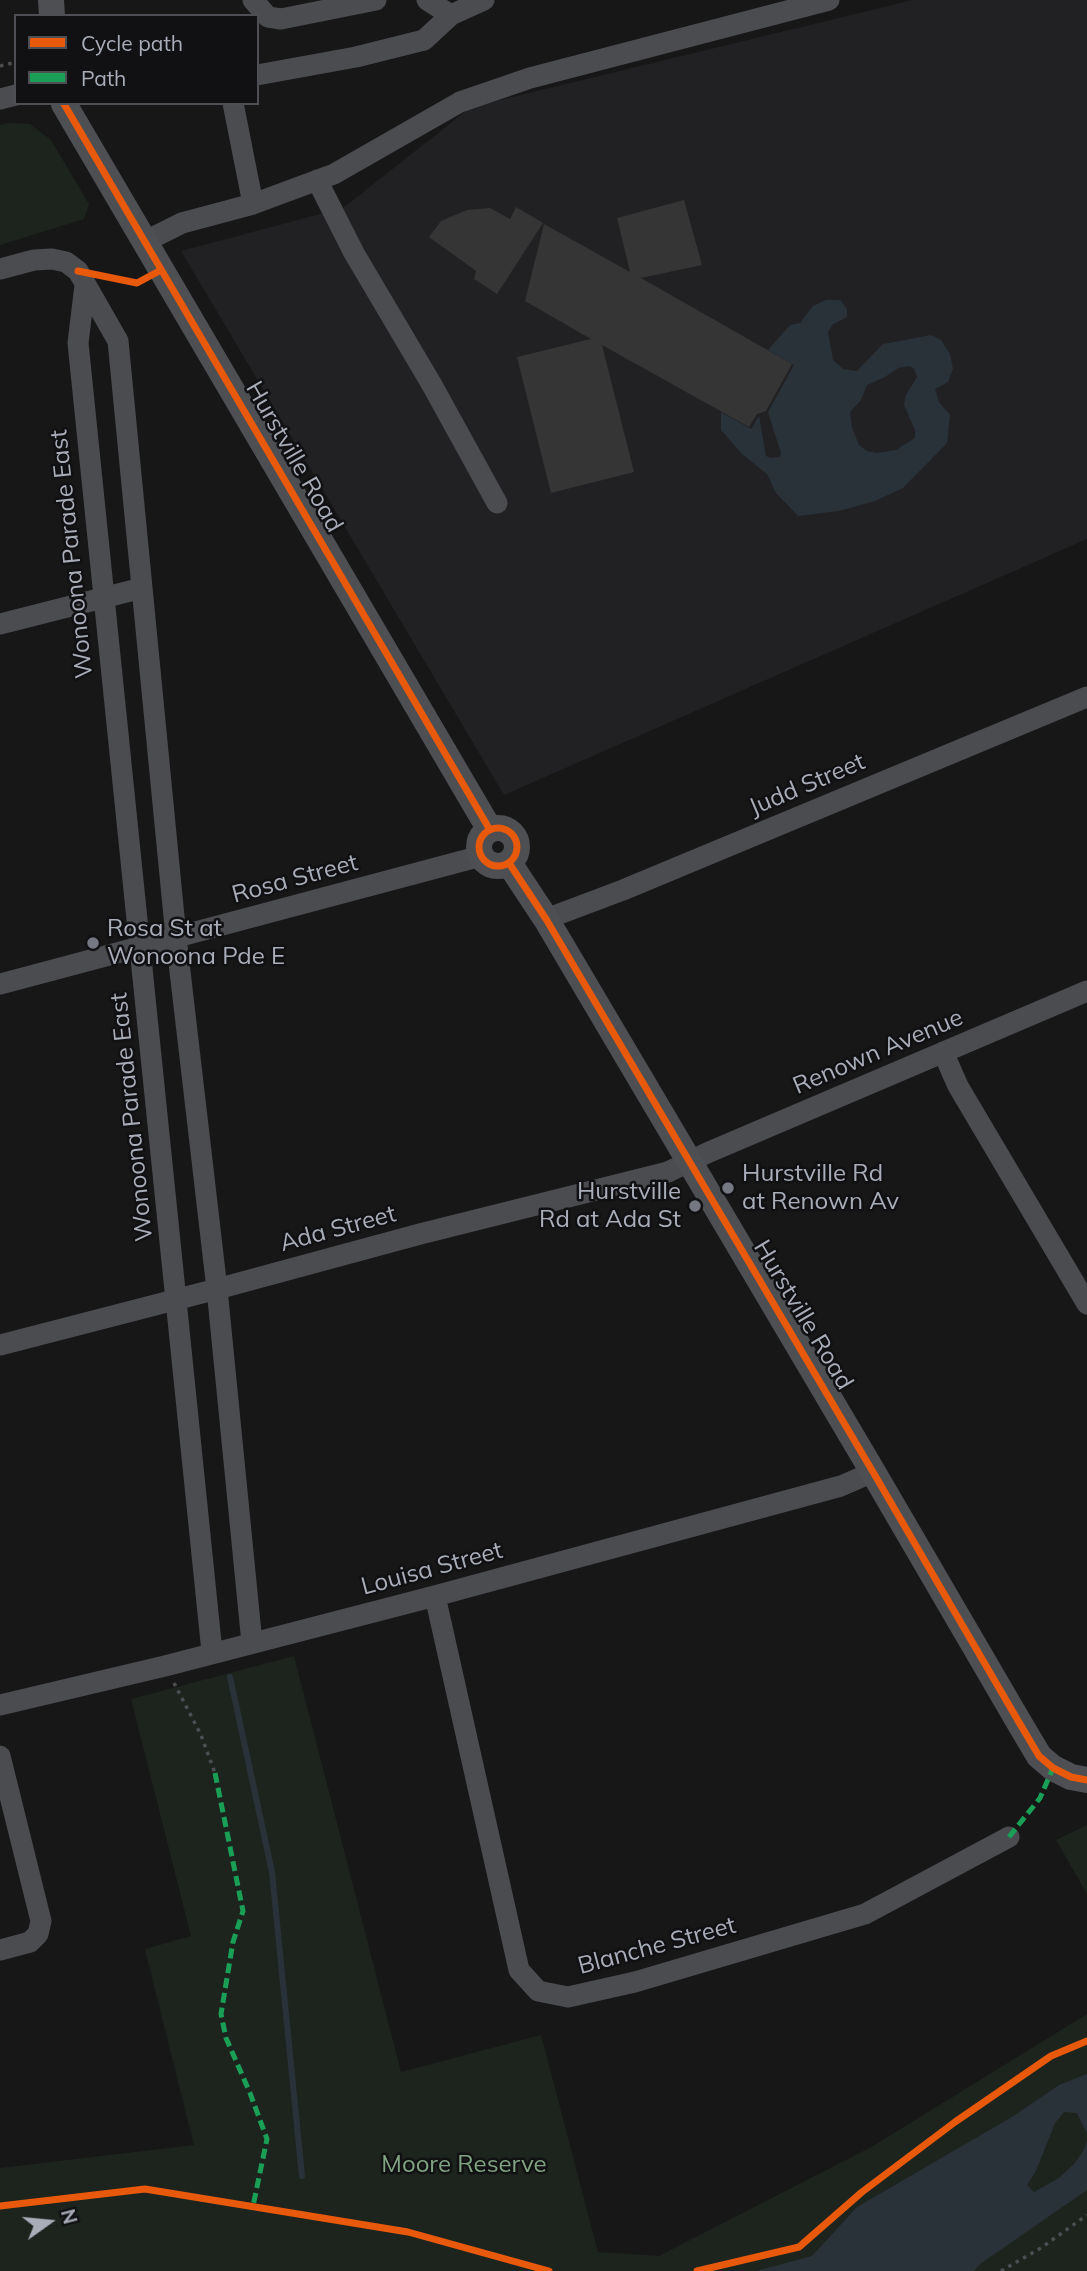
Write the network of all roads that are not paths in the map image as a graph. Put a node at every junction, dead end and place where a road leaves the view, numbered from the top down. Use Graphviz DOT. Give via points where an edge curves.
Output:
graph roads {
  1 [pos="253,0"];
  2 [pos="376,0"];
  3 [pos="427,0"];
  4 [pos="484,0"];
  5 [pos="829,0"];
  6 [pos="452,15"];
  7 [pos="259,75"];
  8 [pos="65,105"];
  9 [pos="233,105"];
  10 [pos="317,180"];
  11 [pos="253,204"];
  12 [pos="144,242"];
  13 [pos="8,266"];
  14 [pos="85,285"];
  15 [pos="497,503"];
  16 [pos="142,588"];
  17 [pos="102,598"];
  18 [pos="0,624"];
  19 [pos="1087,697"];
  20 [pos="490,830"];
  21 [pos="481,856"];
  22 [pos="509,863"];
  23 [pos="546,919"];
  24 [pos="176,937"];
  25 [pos="141,947"];
  26 [pos="0,984"];
  27 [pos="1087,991"];
  28 [pos="943,1052"];
  29 [pos="689,1161"];
  30 [pos="217,1289"];
  31 [pos="176,1300"];
  32 [pos="1087,1304"];
  33 [pos="0,1345"];
  34 [pos="873,1472"];
  35 [pos="435,1596"];
  36 [pos="251,1643"];
  37 [pos="212,1652"];
  38 [pos="0,1705"];
  39 [pos="0,1756"];
  40 [pos="1079,1779"];
  41 [pos="1009,1837"];
  42 [pos="0,1950"];
  1 -- 2 [label="street" via="268,17 281,19"];
  3 -- 6 [label="street"];
  4 -- 6 [label="street"];
  5 -- 10 [label="street" via="530,78 460,102"];
  6 -- 7 [label="street" via="424,40"];
  8 -- 12 [label="main road, Hurstville Road"];
  9 -- 11 [label="street"];
  10 -- 11 [label="street"];
  10 -- 15 [label="street"];
  11 -- 12 [label="street" via="182,223"];
  12 -- 20 [label="main road, Hurstville Road"];
  13 -- 14 [label="street" via="52,259 66,262 78,271"];
  14 -- 16 [label="street" via="118,341"];
  14 -- 17 [label="street, Wonoona Parade East" via="78,343"];
  16 -- 17 [label="street"];
  16 -- 24 [label="street"];
  17 -- 18 [label="street"];
  17 -- 25 [label="street, Wonoona Parade East"];
  19 -- 23 [label="street, Judd Street"];
  20 -- 21 [label="main road" via="479,844"];
  20 -- 22 [label="main road" via="502,828 516,840 516,853"];
  21 -- 22 [label="main road" via="496,866"];
  21 -- 24 [label="street, Rosa Street"];
  22 -- 23 [label="main road, Hurstville Road"];
  23 -- 29 [label="main road, Hurstville Road"];
  24 -- 25 [label="street, Rosa Street"];
  24 -- 30 [label="street"];
  25 -- 26 [label="street, Rosa Street"];
  25 -- 31 [label="street, Wonoona Parade East"];
  27 -- 28 [label="street, Renown Avenue"];
  28 -- 29 [label="street, Renown Avenue"];
  28 -- 32 [label="street" via="958,1086"];
  29 -- 30 [label="street, Ada Street" via="668,1172"];
  29 -- 34 [label="main road, Hurstville Road"];
  30 -- 31 [label="street, Ada Street"];
  30 -- 36 [label="street"];
  31 -- 33 [label="street, Ada Street"];
  31 -- 37 [label="street, Wonoona Parade East"];
  34 -- 35 [label="street, Louisa Street" via="841,1486"];
  34 -- 40 [label="main road, Hurstville Road" via="1039,1756 1052,1768"];
  35 -- 36 [label="street, Louisa Street"];
  35 -- 41 [label="street, Blanche Street" via="519,1970 538,1991 568,1997 635,1982 865,1914"];
  36 -- 37 [label="street, Louisa Street"];
  37 -- 38 [label="street, Louisa Street"];
  39 -- 42 [label="street" via="41,1921 30,1942"];
}
